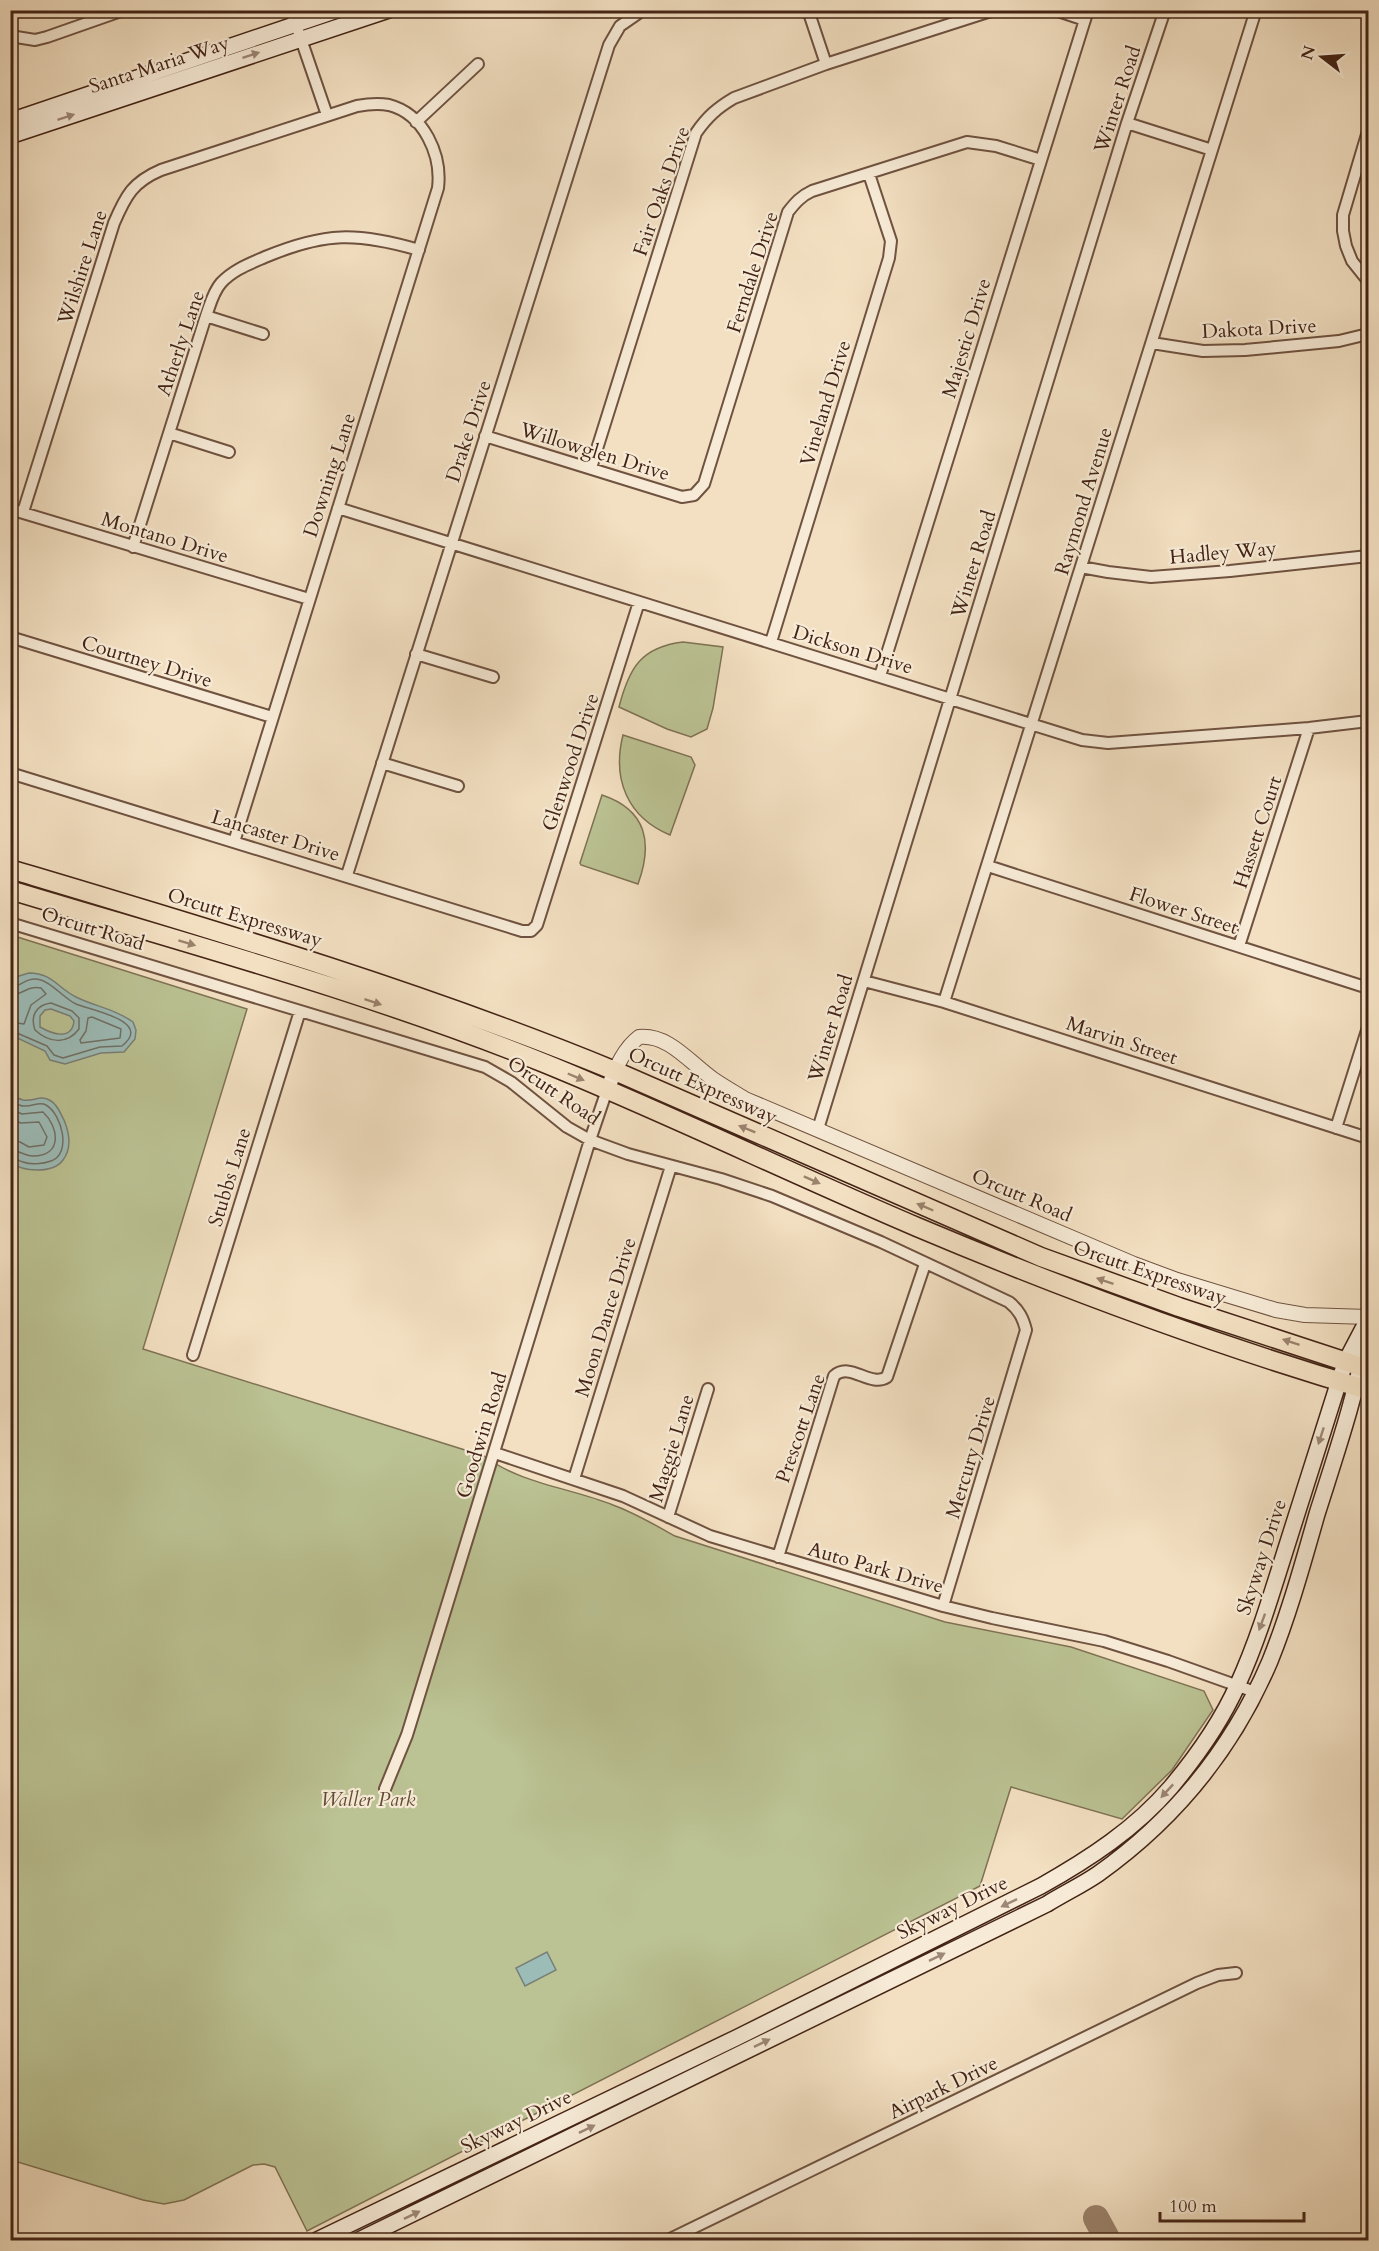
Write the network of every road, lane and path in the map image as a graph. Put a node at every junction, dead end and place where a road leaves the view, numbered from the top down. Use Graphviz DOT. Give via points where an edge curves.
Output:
graph roads {
  1 [pos="124,10"];
  2 [pos="338,10"];
  3 [pos="389,10"];
  4 [pos="643,10"];
  5 [pos="808,10"];
  6 [pos="994,10"];
  7 [pos="1055,10"];
  8 [pos="1165,10"];
  9 [pos="1256,10"];
  10 [pos="1086,15"];
  11 [pos="294,17"];
  12 [pos="10,36"];
  13 [pos="301,39"];
  14 [pos="478,64"];
  15 [pos="826,64"];
  16 [pos="327,115"];
  17 [pos="10,121"];
  18 [pos="416,122"];
  19 [pos="1127,123"];
  20 [pos="1368,131"];
  21 [pos="10,136"];
  22 [pos="1212,150"];
  23 [pos="1041,160"];
  24 [pos="869,174"];
  25 [pos="419,250"];
  26 [pos="1368,281"];
  27 [pos="206,316"];
  28 [pos="264,334"];
  29 [pos="1368,334"];
  30 [pos="1152,343"];
  31 [pos="169,433"];
  32 [pos="485,436"];
  33 [pos="229,452"];
  34 [pos="591,468"];
  35 [pos="694,495"];
  36 [pos="338,508"];
  37 [pos="10,509"];
  38 [pos="23,512"];
  39 [pos="451,543"];
  40 [pos="133,547"];
  41 [pos="1368,556"];
  42 [pos="1081,567"];
  43 [pos="309,599"];
  44 [pos="639,602"];
  45 [pos="10,638"];
  46 [pos="771,642"];
  47 [pos="417,654"];
  48 [pos="880,676"];
  49 [pos="493,677"];
  50 [pos="950,698"];
  51 [pos="272,717"];
  52 [pos="1368,721"];
  53 [pos="1032,724"];
  54 [pos="1309,728"];
  55 [pos="382,763"];
  56 [pos="10,773"];
  57 [pos="458,786"];
  58 [pos="234,842"];
  59 [pos="988,866"];
  60 [pos="10,869"];
  61 [pos="347,875"];
  62 [pos="10,890"];
  63 [pos="10,923"];
  64 [pos="531,931"];
  65 [pos="1239,946"];
  66 [pos="864,981"];
  67 [pos="1368,988"];
  68 [pos="944,1002"];
  69 [pos="300,1011"];
  70 [pos="1368,1027"];
  71 [pos="615,1071"];
  72 [pos="607,1090"];
  73 [pos="1336,1128"];
  74 [pos="818,1129"];
  75 [pos="1368,1138"];
  76 [pos="590,1140"];
  77 [pos="671,1166"];
  78 [pos="926,1264"];
  79 [pos="1368,1318"];
  80 [pos="1023,1319"];
  81 [pos="1368,1324"];
  82 [pos="193,1355"];
  83 [pos="1359,1365"];
  84 [pos="1354,1386"];
  85 [pos="708,1389"];
  86 [pos="495,1453"];
  87 [pos="574,1479"];
  88 [pos="668,1517"];
  89 [pos="778,1557"];
  90 [pos="943,1606"];
  91 [pos="1238,1685"];
  92 [pos="1255,1692"];
  93 [pos="385,1789"];
  94 [pos="1236,1973"];
  95 [pos="322,2240"];
  96 [pos="359,2241"];
  97 [pos="668,2241"];
  1 -- 12 [label="street" via="35,40"];
  2 -- 11 [label="main road, Santa Maria Way"];
  3 -- 13 [label="main road, Santa Maria Way"];
  4 -- 32 [label="street, Drake Drive" via="620,26 609,45"];
  5 -- 15 [label="street"];
  6 -- 15 [label="street, Fair Oaks Drive"];
  7 -- 10 [label="street"];
  8 -- 19 [label="street, Winter Road"];
  9 -- 22 [label="street, Raymond Avenue"];
  10 -- 23 [label="street, Majestic Drive"];
  11 -- 13 [label="street"];
  11 -- 17 [label="main road, Santa Maria Way"];
  13 -- 16 [label="street"];
  21 -- 13 [label="main road, Santa Maria Way, one-way"];
  14 -- 18 [label="street"];
  15 -- 34 [label="street, Fair Oaks Drive" via="734,98 708,116 696,133"];
  16 -- 18 [label="street, Wilshire Lane" via="357,105 389,105"];
  16 -- 38 [label="street, Wilshire Lane" via="154,173 135,185 125,198"];
  18 -- 25 [label="street, Downing Lane" via="432,147 440,173"];
  19 -- 22 [label="street"];
  19 -- 50 [label="street, Winter Road"];
  20 -- 26 [label="street" via="1343,215 1346,246"];
  22 -- 30 [label="street, Raymond Avenue"];
  23 -- 24 [label="street, Ferndale Drive" via="967,142"];
  23 -- 48 [label="street, Majestic Drive"];
  24 -- 35 [label="street, Ferndale Drive" via="803,195 788,212 704,484"];
  24 -- 46 [label="street, Vineland Drive" via="891,241 889,258"];
  25 -- 27 [label="street, Atherly Lane" via="371,237 348,236 286,248 231,274 215,292"];
  25 -- 36 [label="street, Downing Lane"];
  27 -- 28 [label="street"];
  27 -- 31 [label="street, Atherly Lane"];
  29 -- 30 [label="street, Dakota Drive" via="1339,341 1245,350 1203,351"];
  30 -- 42 [label="street, Raymond Avenue"];
  31 -- 33 [label="street"];
  31 -- 40 [label="street, Atherly Lane"];
  32 -- 34 [label="street, Willowglen Drive"];
  32 -- 39 [label="street, Drake Drive"];
  34 -- 35 [label="street, Willowglen Drive" via="682,497"];
  36 -- 39 [label="street, Dickson Drive"];
  36 -- 43 [label="street, Downing Lane"];
  37 -- 38 [label="street, Montano Drive"];
  38 -- 40 [label="street, Montano Drive"];
  39 -- 44 [label="street, Dickson Drive"];
  39 -- 47 [label="street, Drake Drive"];
  40 -- 43 [label="street, Montano Drive"];
  41 -- 42 [label="street, Hadley Way" via="1151,577"];
  42 -- 53 [label="street, Raymond Avenue"];
  43 -- 51 [label="street, Downing Lane"];
  44 -- 46 [label="street, Dickson Drive"];
  44 -- 64 [label="street, Glenwood Drive" via="537,925"];
  45 -- 51 [label="street, Courtney Drive"];
  46 -- 48 [label="street, Dickson Drive"];
  47 -- 49 [label="street"];
  47 -- 55 [label="street, Drake Drive"];
  48 -- 50 [label="street, Dickson Drive"];
  50 -- 53 [label="street, Dickson Drive"];
  50 -- 66 [label="street, Winter Road"];
  51 -- 58 [label="street, Downing Lane"];
  52 -- 54 [label="street, Dickson Drive"];
  53 -- 54 [label="street, Dickson Drive" via="1082,740 1108,743"];
  53 -- 59 [label="street, Raymond Avenue"];
  54 -- 65 [label="street, Hassett Court"];
  55 -- 57 [label="street"];
  55 -- 61 [label="street, Drake Drive"];
  56 -- 58 [label="street, Lancaster Drive"];
  58 -- 61 [label="street, Lancaster Drive"];
  59 -- 65 [label="street, Flower Street"];
  59 -- 68 [label="street, Raymond Avenue"];
  60 -- 71 [label="highway, Orcutt Expressway" via="417,995"];
  61 -- 64 [label="street, Lancaster Drive"];
  62 -- 72 [label="highway, one-way" via="409,1014"];
  63 -- 69 [label="street, Orcutt Road"];
  65 -- 67 [label="street, Flower Street"];
  66 -- 68 [label="street, Marvin Street"];
  66 -- 74 [label="street, Winter Road"];
  68 -- 73 [label="street, Marvin Street"];
  69 -- 76 [label="street, Orcutt Road" via="485,1067"];
  69 -- 82 [label="street, Stubbs Lane"];
  70 -- 73 [label="street"];
  71 -- 72 [label="street, Orcutt Road"];
  71 -- 74 [label="street, Orcutt Road" via="631,1043 639,1037 656,1039 669,1044 745,1099"];
  83 -- 71 [label="highway, Orcutt Expressway, one-way" via="1041,1257"];
  72 -- 76 [label="street, Goodwin Road"];
  72 -- 84 [label="highway, one-way" via="914,1225 1098,1300"];
  73 -- 75 [label="street, Marvin Street"];
  74 -- 79 [label="street, Orcutt Road" via="1177,1280 1276,1310"];
  76 -- 77 [label="street, Orcutt Road"];
  76 -- 86 [label="street, Goodwin Road"];
  77 -- 78 [label="street, Orcutt Road" via="772,1196"];
  77 -- 87 [label="street, Moon Dance Drive"];
  78 -- 80 [label="street, Orcutt Road" via="1009,1302"];
  78 -- 89 [label="street, Prescott Lane" via="887,1377 878,1381 846,1370 834,1376"];
  79 -- 83 [label="main road"];
  80 -- 90 [label="street, Mercury Drive" via="1026,1330 1021,1352"];
  81 -- 83 [label="main road"];
  83 -- 84 [label="main road, Skyway Drive"];
  84 -- 91 [label="main road, Skyway Drive, one-way"];
  84 -- 92 [label="main road, Skyway Drive" via="1285,1618"];
  85 -- 88 [label="street, Maggie Lane"];
  86 -- 87 [label="street, Auto Park Drive"];
  86 -- 93 [label="street, Goodwin Road" via="407,1735"];
  87 -- 88 [label="street, Auto Park Drive"];
  88 -- 89 [label="street, Auto Park Drive" via="710,1536"];
  89 -- 90 [label="street, Auto Park Drive"];
  90 -- 91 [label="street, Auto Park Drive" via="1104,1641"];
  91 -- 92 [label="street, Auto Park Drive"];
  91 -- 95 [label="main road, Skyway Drive, one-way" via="1170,1788 1131,1826 1079,1865"];
  96 -- 92 [label="main road, Skyway Drive, one-way" via="1047,1904 1096,1875 1151,1832 1194,1787 1239,1723"];
  94 -- 97 [label="street, Airpark Drive" via="1218,1975 1187,1988"];
}
